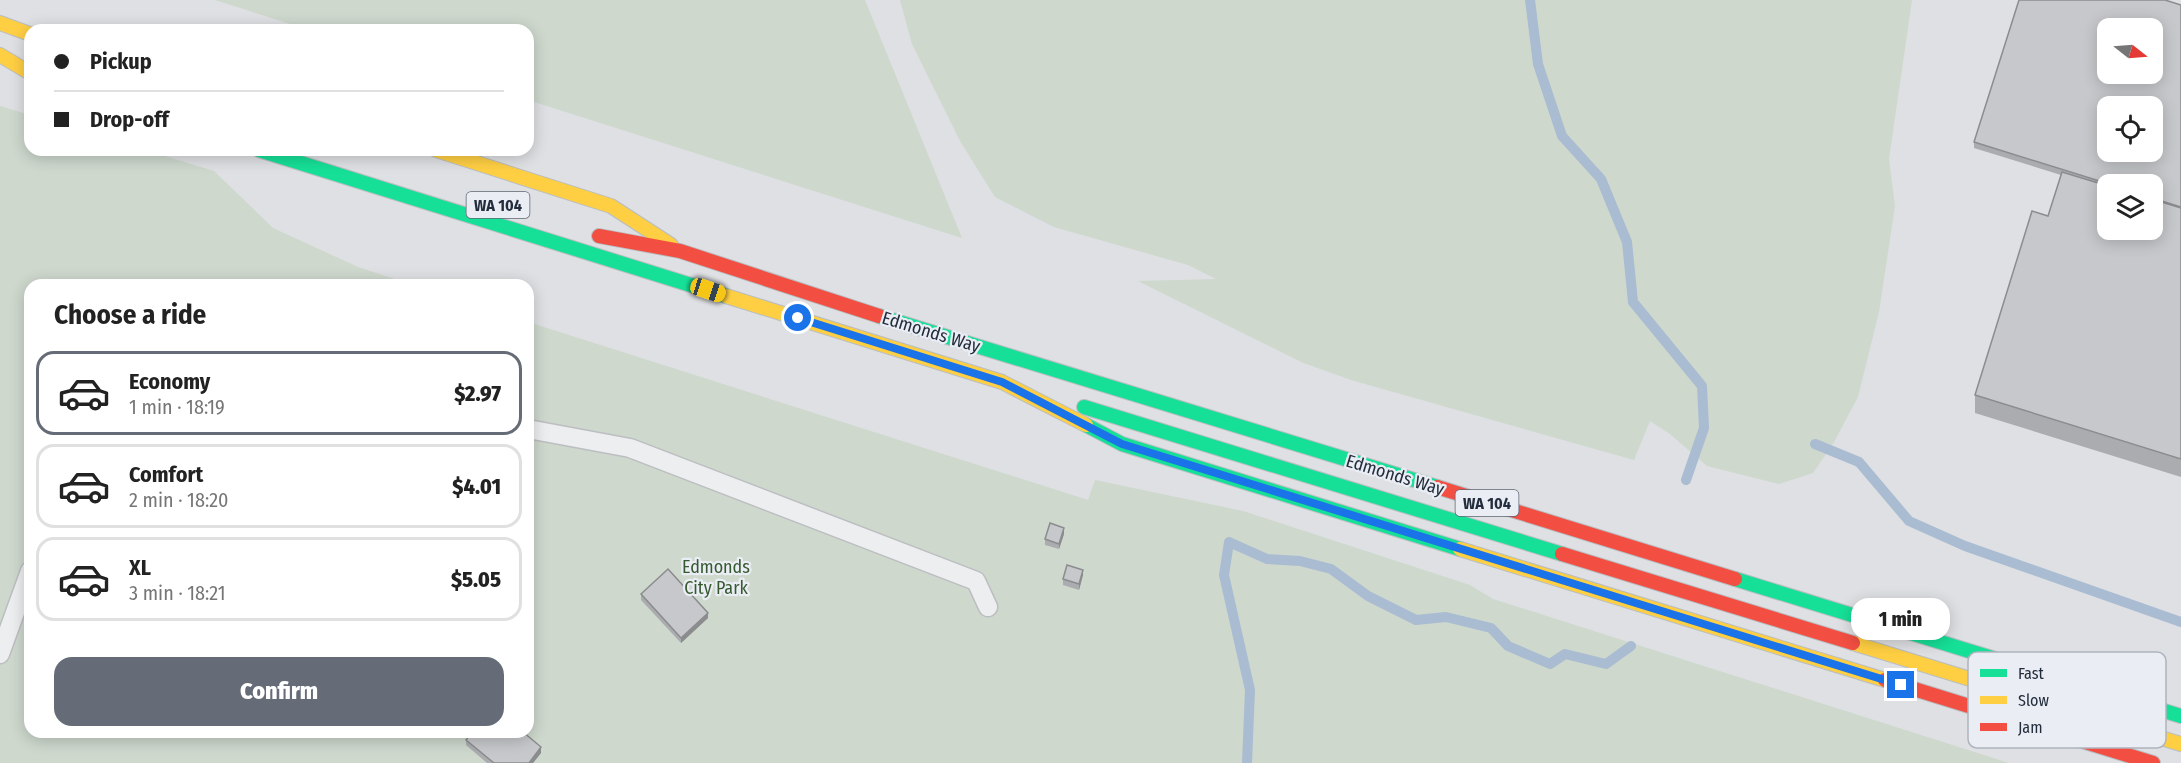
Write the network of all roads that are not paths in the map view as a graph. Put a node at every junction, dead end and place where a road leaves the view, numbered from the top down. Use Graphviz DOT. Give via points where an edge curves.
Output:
graph roads {
  1 [pos="0,23"];
  2 [pos="24,32"];
  3 [pos="0,56"];
  4 [pos="24,70"];
  5 [pos="278,156"];
  6 [pos="455,156"];
  7 [pos="588,233"];
  8 [pos="680,251"];
  9 [pos="1002,382"];
  10 [pos="534,430"];
  11 [pos="24,588"];
  12 [pos="988,607"];
  13 [pos="1970,652"];
  14 [pos="0,654"];
  15 [pos="1968,679"];
  16 [pos="1968,706"];
  17 [pos="2166,712"];
  18 [pos="2181,717"];
  19 [pos="2166,739"];
  20 [pos="2181,744"];
  21 [pos="2105,748"];
  22 [pos="2153,763"];
  1 -- 2 [label="main road"];
  3 -- 4 [label="main road"];
  5 -- 9 [label="main road, WA 104"];
  6 -- 8 [label="main road, Edmonds Way / WA 104" via="611,206"];
  7 -- 8 [label="main road, Edmonds Way / WA 104"];
  8 -- 13 [label="main road, Edmonds Way / WA 104" via="792,290"];
  9 -- 15 [label="main road, WA 104"];
  9 -- 16 [label="main road, WA 104" via="1122,444"];
  10 -- 12 [label="lane" via="630,448 904,552 976,581"];
  11 -- 14 [label="lane"];
  17 -- 18 [label="main road, Edmonds Way / WA 104"];
  19 -- 20 [label="main road, WA 104"];
  21 -- 22 [label="main road, WA 104"];
}
